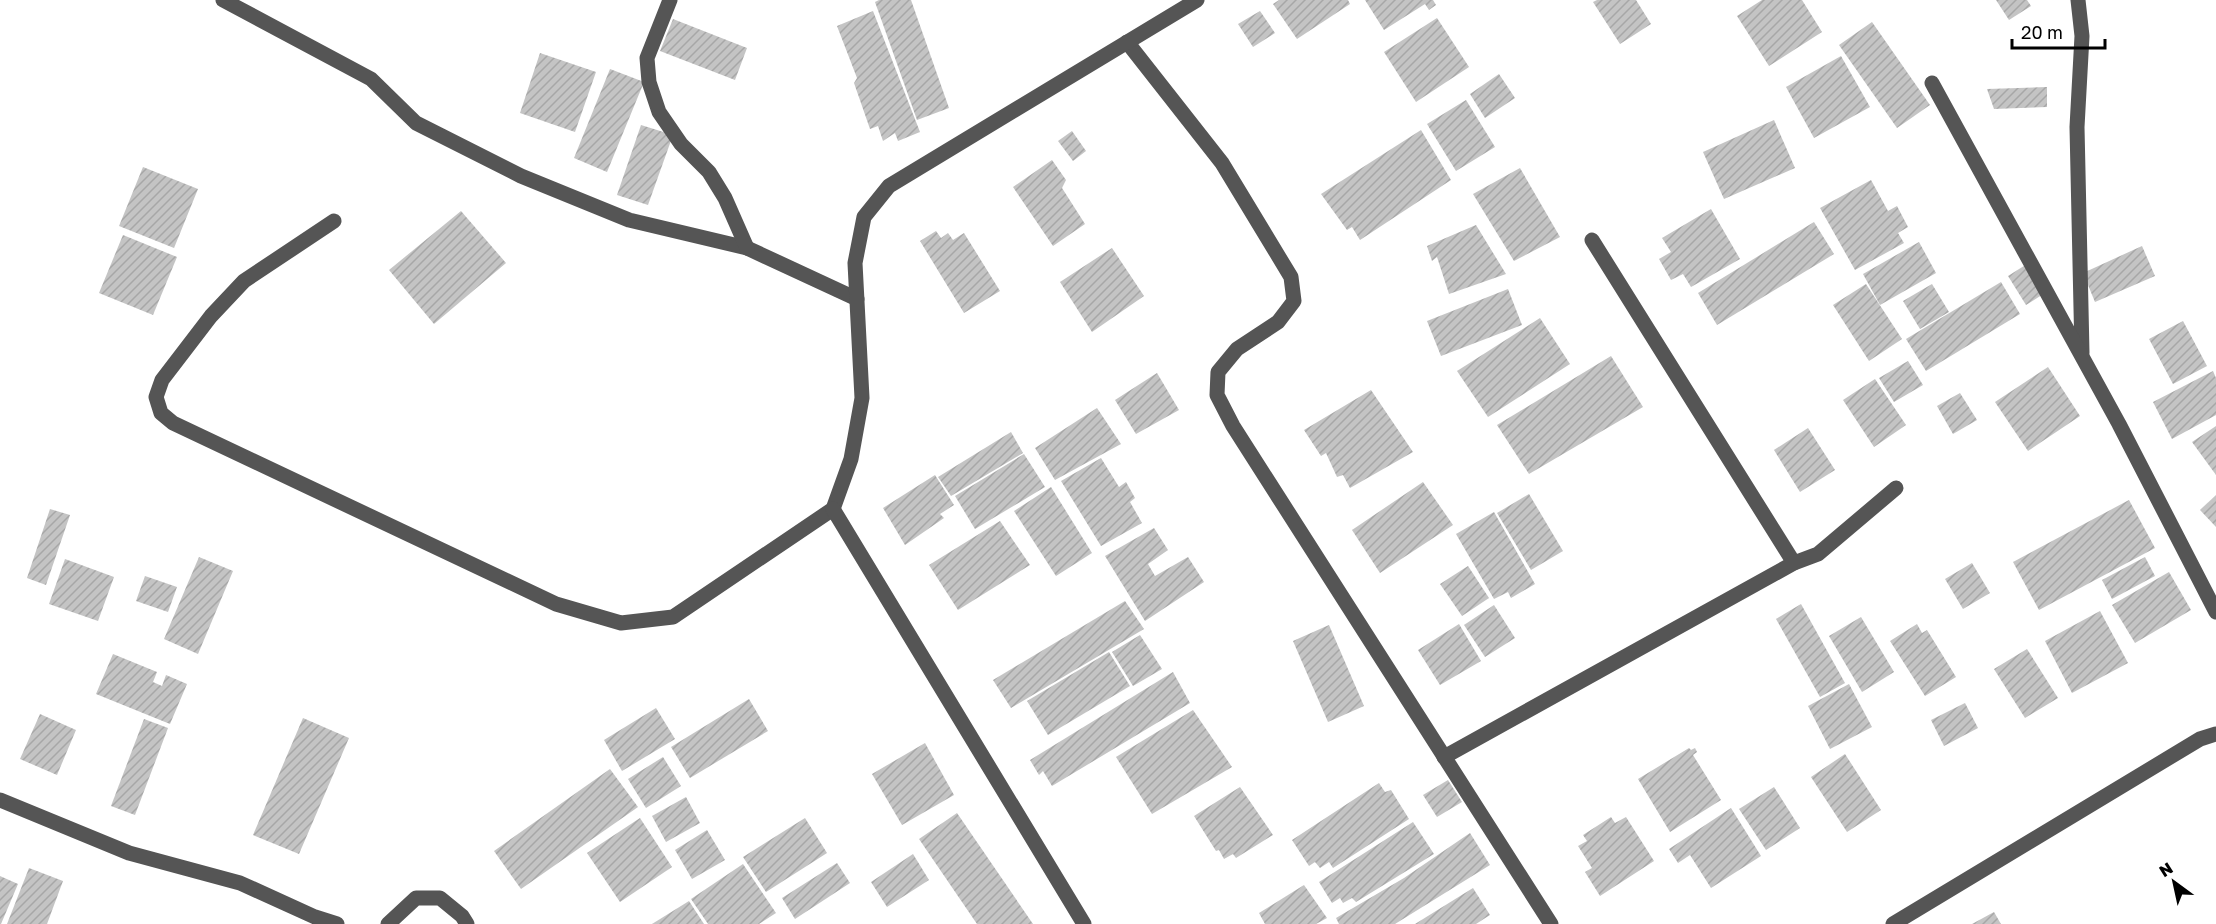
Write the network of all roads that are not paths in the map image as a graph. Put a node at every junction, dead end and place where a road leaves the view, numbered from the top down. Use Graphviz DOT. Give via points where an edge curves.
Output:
graph roads {
  1 [pos="223,0"];
  2 [pos="670,0"];
  3 [pos="1197,0"];
  4 [pos="2078,0"];
  5 [pos="1127,42"];
  6 [pos="1932,82"];
  7 [pos="334,221"];
  8 [pos="1592,240"];
  9 [pos="747,248"];
  10 [pos="857,299"];
  11 [pos="2082,356"];
  12 [pos="1896,488"];
  13 [pos="832,509"];
  14 [pos="1794,563"];
  15 [pos="2216,612"];
  16 [pos="2216,734"];
  17 [pos="1444,757"];
  18 [pos="0,800"];
  19 [pos="337,924"];
  20 [pos="388,924"];
  21 [pos="467,924"];
  22 [pos="1084,924"];
  23 [pos="1551,924"];
  24 [pos="1893,924"];
  1 -- 9 [label="street" via="371,79 416,123 522,176 629,220"];
  2 -- 9 [label="street" via="647,58 649,82 659,112 681,144 709,172"];
  3 -- 5 [label="street"];
  4 -- 11 [label="street" via="2082,36 2077,127"];
  5 -- 10 [label="street" via="889,186 864,217 855,263"];
  5 -- 17 [label="street" via="1222,163 1291,277 1294,301 1278,322 1237,349 1218,372 1217,395"];
  6 -- 11 [label="street"];
  7 -- 13 [label="street" via="244,281 211,316 162,380 156,397 161,413 173,423 556,604 621,623 673,617"];
  8 -- 14 [label="street"];
  9 -- 10 [label="street"];
  10 -- 13 [label="street" via="862,398 851,459"];
  11 -- 15 [label="street"];
  12 -- 14 [label="street" via="1818,554"];
  13 -- 22 [label="street"];
  14 -- 17 [label="street"];
  16 -- 24 [label="street" via="2200,739"];
  17 -- 23 [label="street"];
  18 -- 19 [label="street" via="129,854 240,883"];
  20 -- 21 [label="street" via="417,898 440,898"];
}
